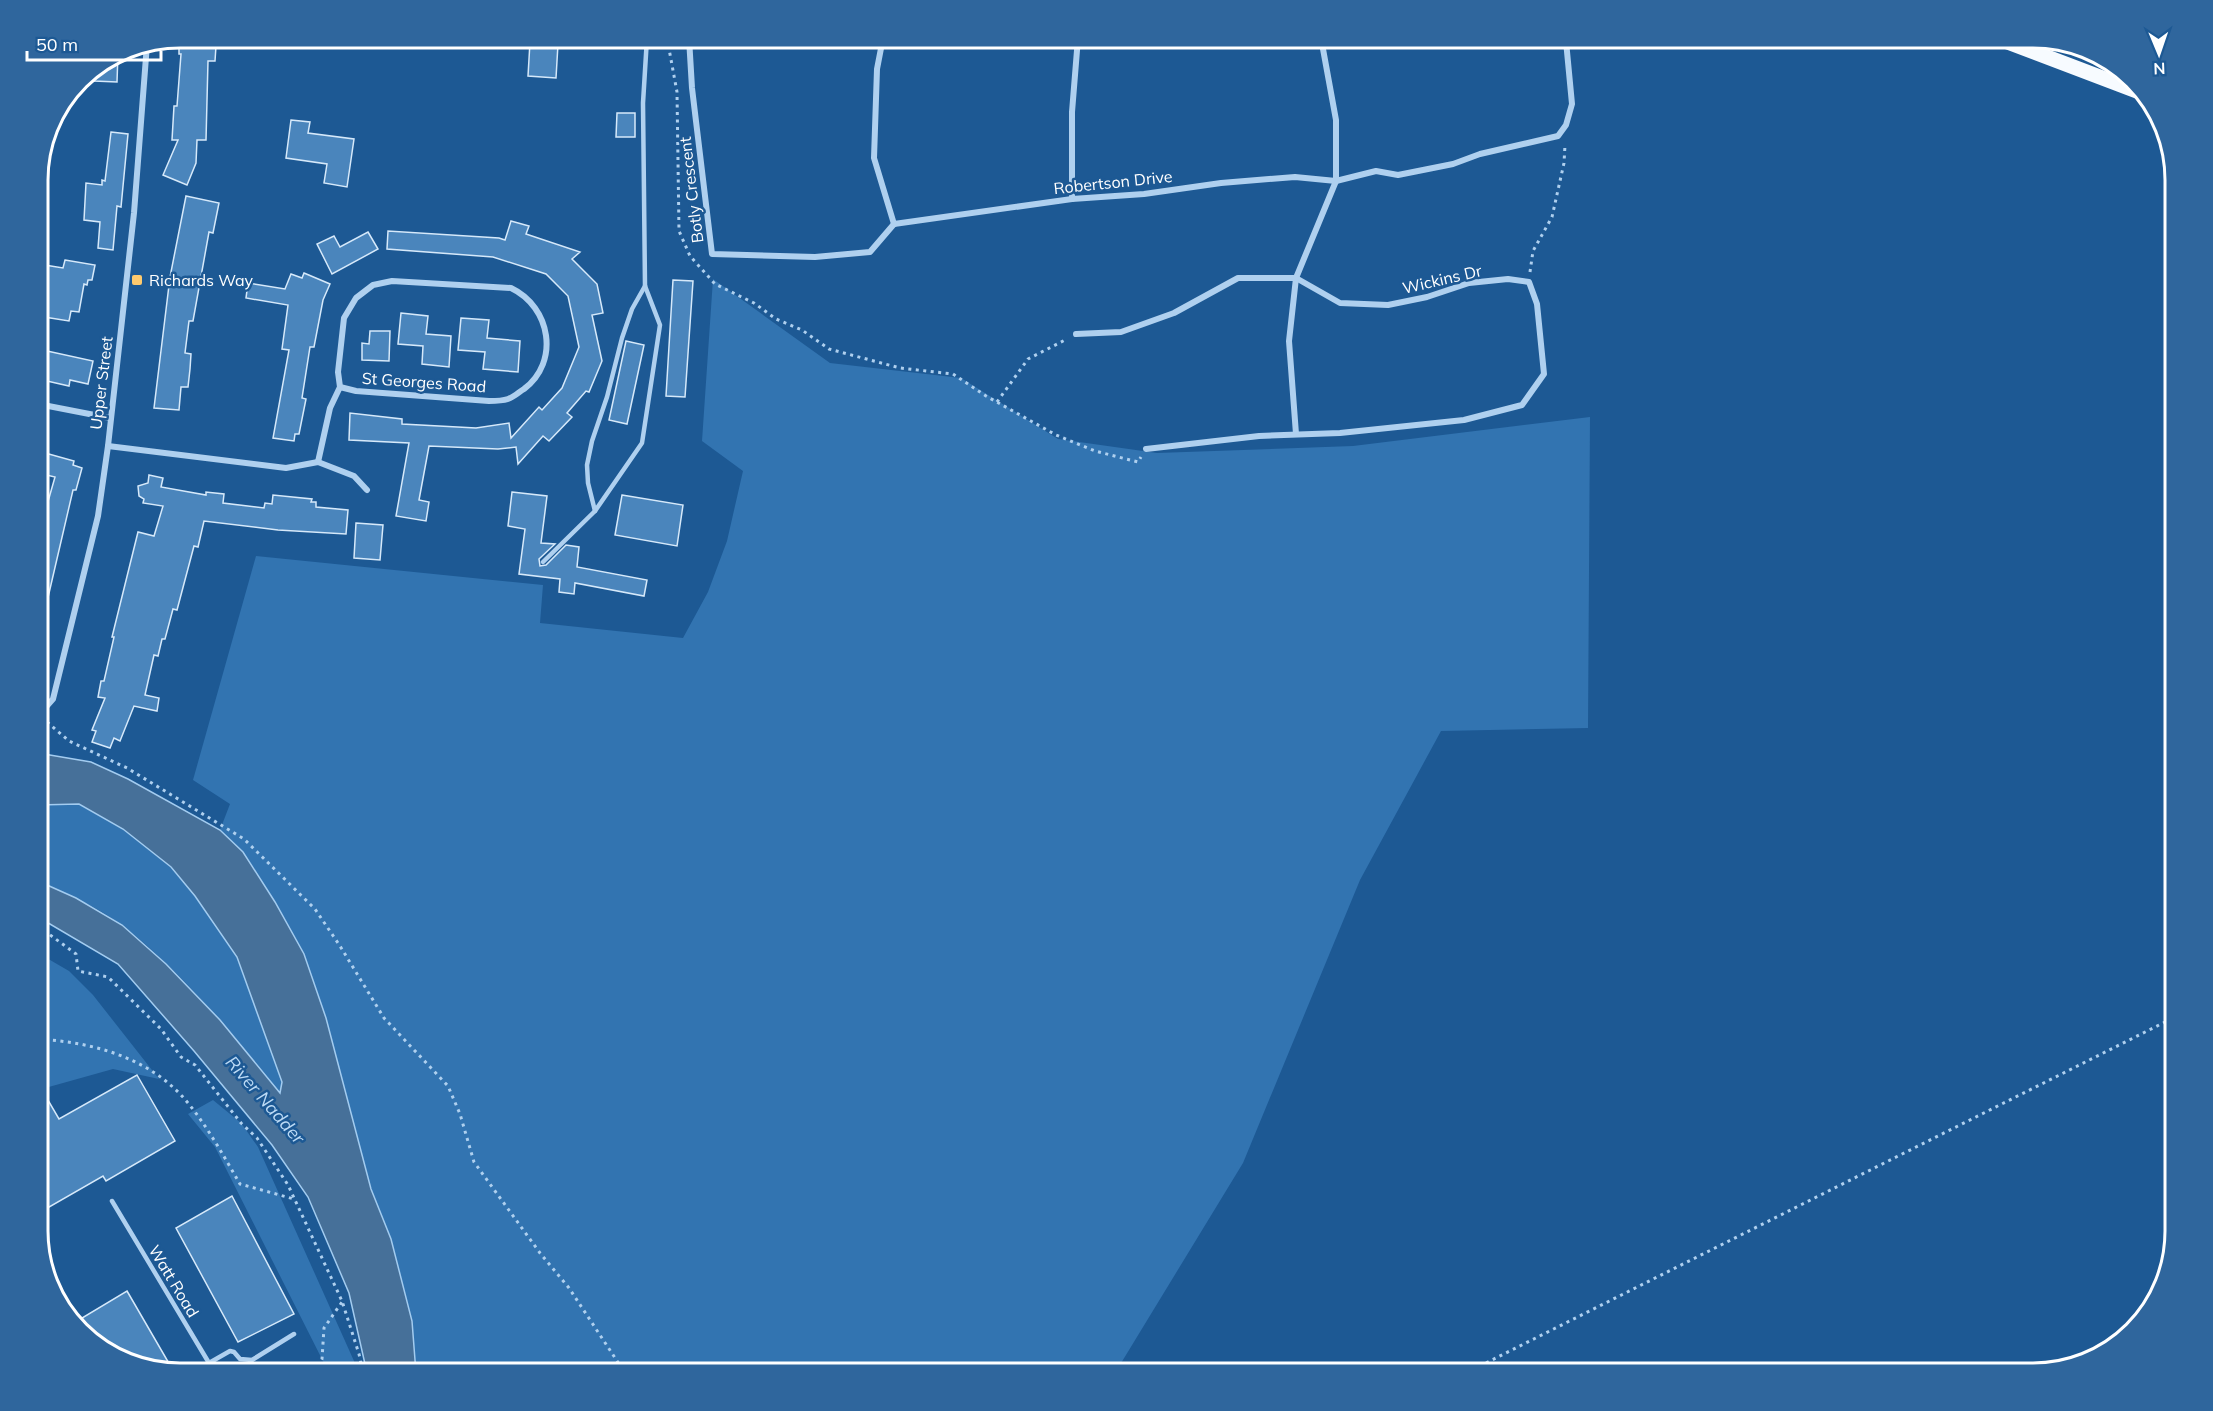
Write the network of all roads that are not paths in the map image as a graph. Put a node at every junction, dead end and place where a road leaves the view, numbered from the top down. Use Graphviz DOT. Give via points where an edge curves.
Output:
graph roads {
  1 [pos="647,48"];
  2 [pos="690,48"];
  3 [pos="881,48"];
  4 [pos="1077,48"];
  5 [pos="1323,48"];
  6 [pos="1567,48"];
  7 [pos="2023,48"];
  8 [pos="146,52"];
  9 [pos="2126,87"];
  10 [pos="1336,181"];
  11 [pos="1072,199"];
  12 [pos="894,224"];
  13 [pos="1296,278"];
  14 [pos="645,286"];
  15 [pos="1076,334"];
  16 [pos="340,387"];
  17 [pos="48,406"];
  18 [pos="110,417"];
  19 [pos="1296,434"];
  20 [pos="108,446"];
  21 [pos="1146,449"];
  22 [pos="318,462"];
  23 [pos="367,490"];
  24 [pos="595,511"];
  25 [pos="543,562"];
  26 [pos="48,705"];
  27 [pos="112,1202"];
  28 [pos="294,1334"];
  29 [pos="209,1363"];
  1 -- 14 [label="lane"];
  2 -- 12 [label="street, Botly Crescent" via="712,254 815,257 870,252"];
  3 -- 12 [label="street" via="876,69 874,158"];
  4 -- 11 [label="street"];
  5 -- 10 [label="street" via="1336,120"];
  6 -- 10 [label="street, Robertson Drive" via="1572,104 1558,136 1480,153 1453,164 1398,175 1376,171"];
  7 -- 9 [label="main road"];
  8 -- 18 [label="street, Upper Street" via="134,213"];
  10 -- 11 [label="street, Robertson Drive" via="1295,177"];
  10 -- 13 [label="street"];
  11 -- 12 [label="street, Robertson Drive"];
  13 -- 15 [label="street" via="1239,278 1174,313 1121,332"];
  13 -- 19 [label="street" via="1289,341"];
  13 -- 19 [label="street, Wickins Dr" via="1340,303 1388,305 1469,283 1508,279 1529,282 1537,304 1544,374 1522,405 1464,420"];
  14 -- 24 [label="lane" via="622,338 592,441 587,465"];
  14 -- 24 [label="lane" via="660,325 642,443"];
  16 -- 16 [label="street, St Georges Road" via="344,318 356,298 373,285 392,281 511,288 531,302 546,327 548,344 539,375 509,399 489,401"];
  16 -- 22 [label="street, St Georges Road" via="330,408"];
  17 -- 18 [label="street"];
  18 -- 20 [label="street, Upper Street"];
  19 -- 21 [label="street"];
  20 -- 22 [label="street" via="286,468"];
  20 -- 26 [label="street, Upper Street" via="98,516 53,699"];
  22 -- 23 [label="street" via="354,476"];
  24 -- 25 [label="lane"];
  27 -- 29 [label="lane, Watt Road"];
  28 -- 29 [label="lane" via="252,1360 240,1359 230,1352"];
}
